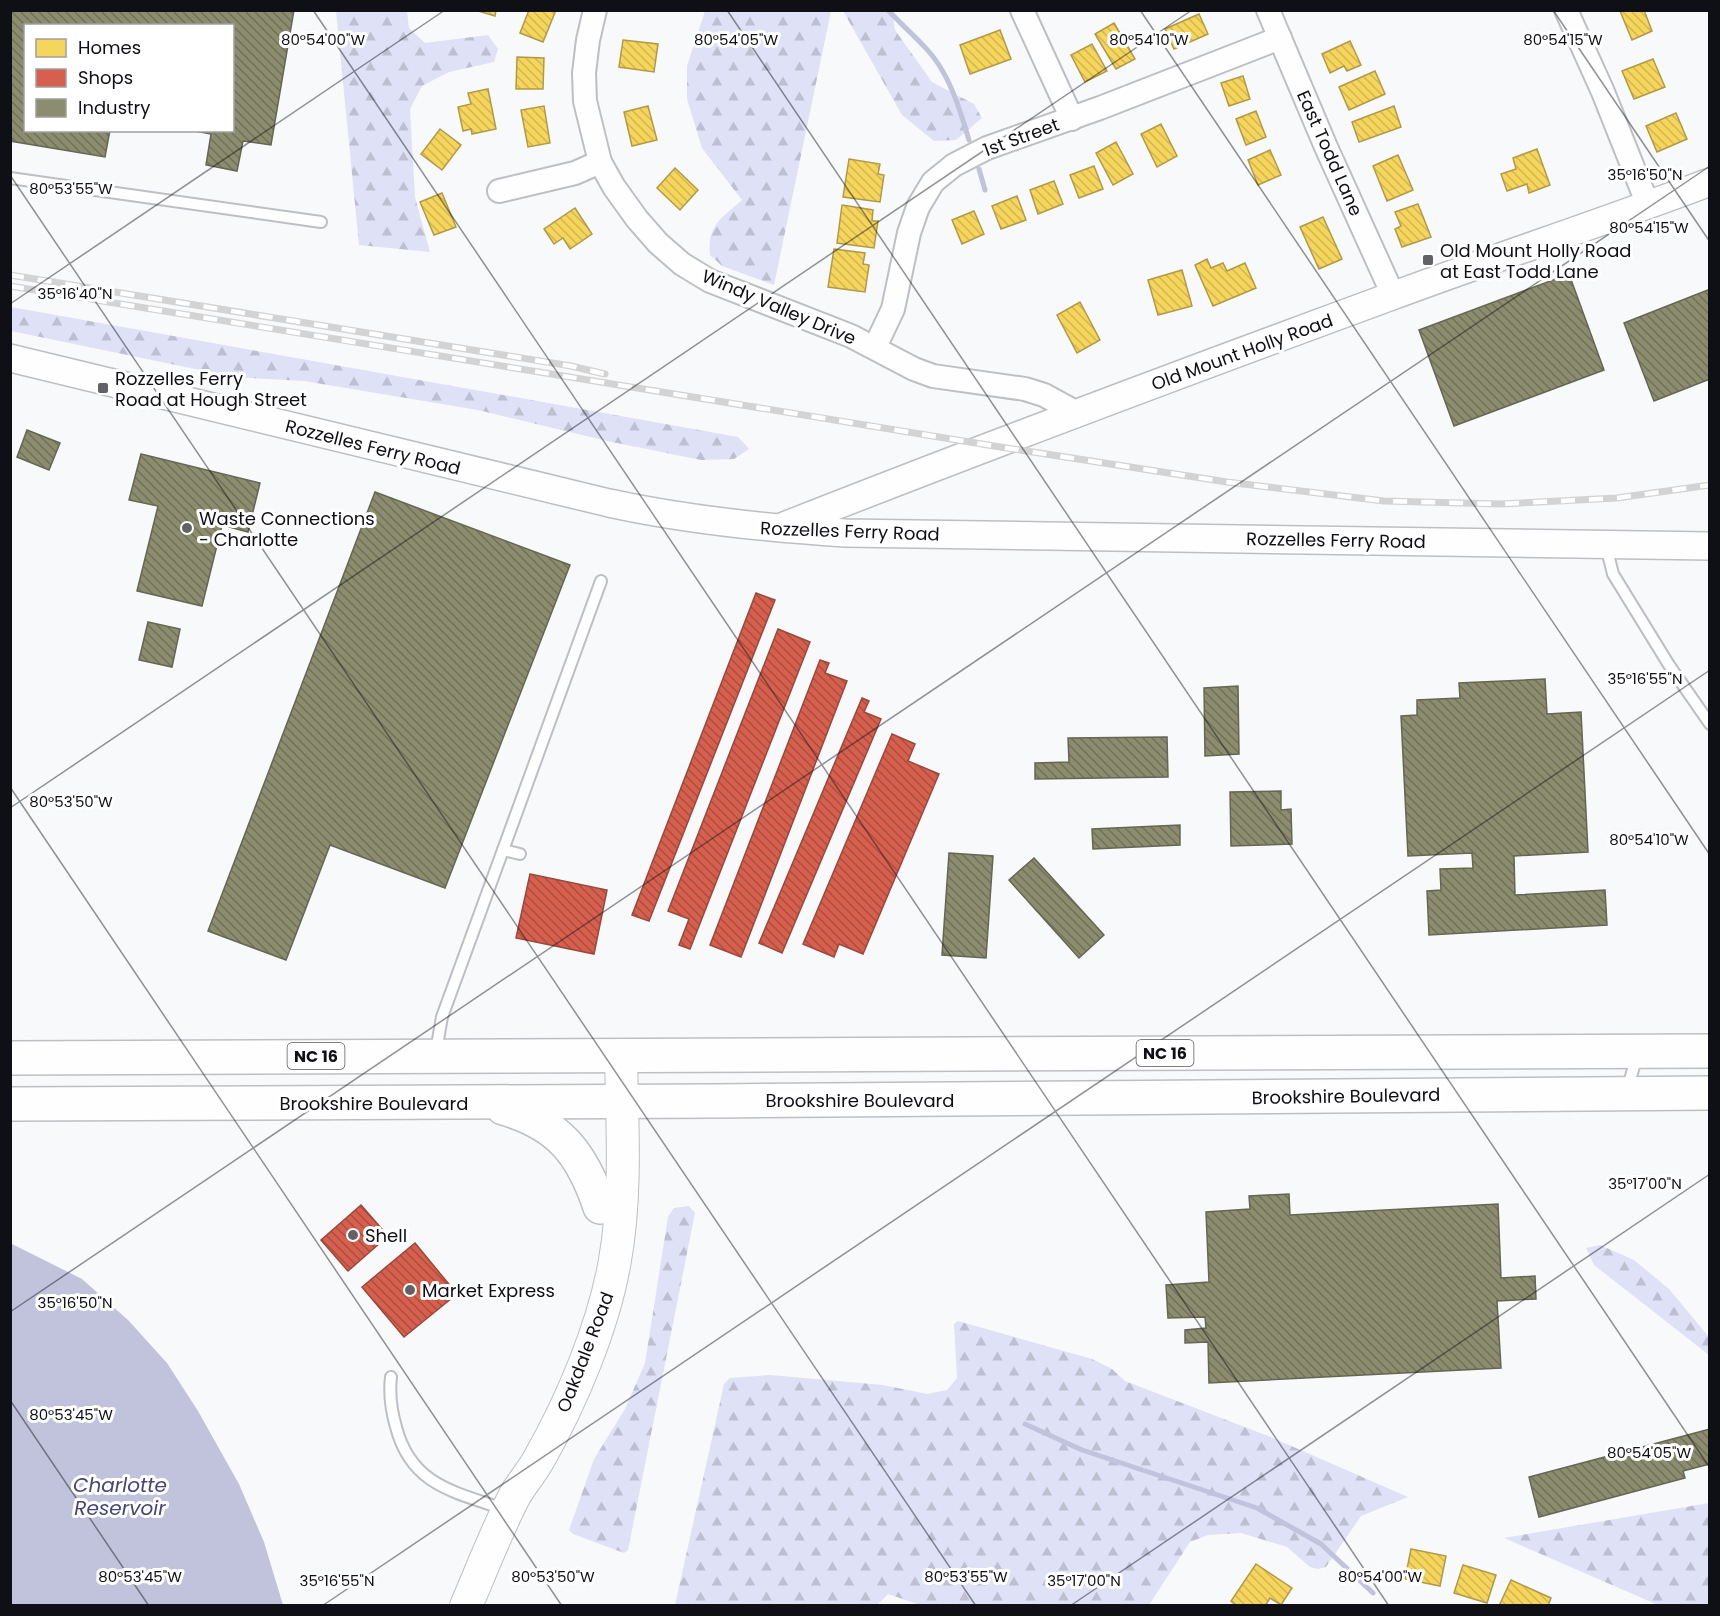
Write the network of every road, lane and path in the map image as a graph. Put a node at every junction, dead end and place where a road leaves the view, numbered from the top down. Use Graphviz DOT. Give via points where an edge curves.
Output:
graph roads {
  1 [pos="595,10"];
  2 [pos="1022,10"];
  3 [pos="1268,10"];
  4 [pos="1566,10"];
  5 [pos="1280,38"];
  6 [pos="1072,118"];
  7 [pos="600,162"];
  8 [pos="10,178"];
  9 [pos="1710,182"];
  10 [pos="499,191"];
  11 [pos="1648,205"];
  12 [pos="321,222"];
  13 [pos="1393,295"];
  14 [pos="875,347"];
  15 [pos="10,358"];
  16 [pos="1077,413"];
  17 [pos="777,529"];
  18 [pos="1605,544"];
  19 [pos="1710,546"];
  20 [pos="601,581"];
  21 [pos="1710,723"];
  22 [pos="502,850"];
  23 [pos="520,854"];
  24 [pos="1638,1052"];
  25 [pos="1710,1052"];
  26 [pos="610,1055"];
  27 [pos="435,1056"];
  28 [pos="10,1058"];
  29 [pos="1626,1093"];
  30 [pos="1710,1093"];
  31 [pos="481,1102"];
  32 [pos="611,1102"];
  33 [pos="10,1104"];
  34 [pos="600,1207"];
  35 [pos="391,1377"];
  36 [pos="512,1502"];
  37 [pos="466,1605"];
  1 -- 7 [label="street, Windy Valley Drive" via="584,73 585,101"];
  2 -- 6 [label="street"];
  3 -- 5 [label="street, East Todd Lane"];
  4 -- 11 [label="street"];
  5 -- 6 [label="street, 1st Street"];
  5 -- 13 [label="street, East Todd Lane"];
  6 -- 14 [label="street, 1st Street" via="970,156 933,182 918,207 895,302"];
  7 -- 10 [label="street" via="575,173"];
  7 -- 14 [label="street, Windy Valley Drive" via="637,219 682,264 710,281"];
  8 -- 12 [label="lane"];
  9 -- 11 [label="street, Old Mount Holly Road"];
  11 -- 13 [label="street, Old Mount Holly Road"];
  13 -- 16 [label="street, Old Mount Holly Road"];
  14 -- 16 [label="street, Windy Valley Drive" via="933,376 1025,389"];
  15 -- 17 [label="street, Rozzelles Ferry Road" via="609,503 673,516"];
  16 -- 17 [label="street, Old Mount Holly Road"];
  17 -- 18 [label="street, Rozzelles Ferry Road"];
  18 -- 19 [label="street, Rozzelles Ferry Road"];
  18 -- 21 [label="lane" via="1613,574"];
  20 -- 22 [label="lane"];
  22 -- 23 [label="lane"];
  22 -- 27 [label="lane" via="442,1017"];
  24 -- 25 [label="highway, NC 16"];
  24 -- 26 [label="highway, NC 16"];
  24 -- 29 [label="lane"];
  26 -- 27 [label="highway, NC 16"];
  26 -- 32 [label="main road, Oakdale Road"];
  27 -- 28 [label="highway, NC 16"];
  29 -- 30 [label="highway, Brookshire Boulevard"];
  29 -- 32 [label="highway, Brookshire Boulevard"];
  31 -- 32 [label="highway, Brookshire Boulevard"];
  31 -- 33 [label="highway, Brookshire Boulevard"];
  31 -- 34 [label="highway" via="532,1118 551,1129 586,1171"];
  32 -- 34 [label="main road, Oakdale Road"];
  32 -- 36 [label="main road, Oakdale Road" via="622,1198 616,1259 577,1381 539,1461"];
  34 -- 36 [label="main road, Oakdale Road" via="594,1258 579,1317 523,1453"];
  35 -- 36 [label="lane" via="391,1408 400,1444 417,1469 450,1491"];
  36 -- 37 [label="main road, Oakdale Road"];
}
